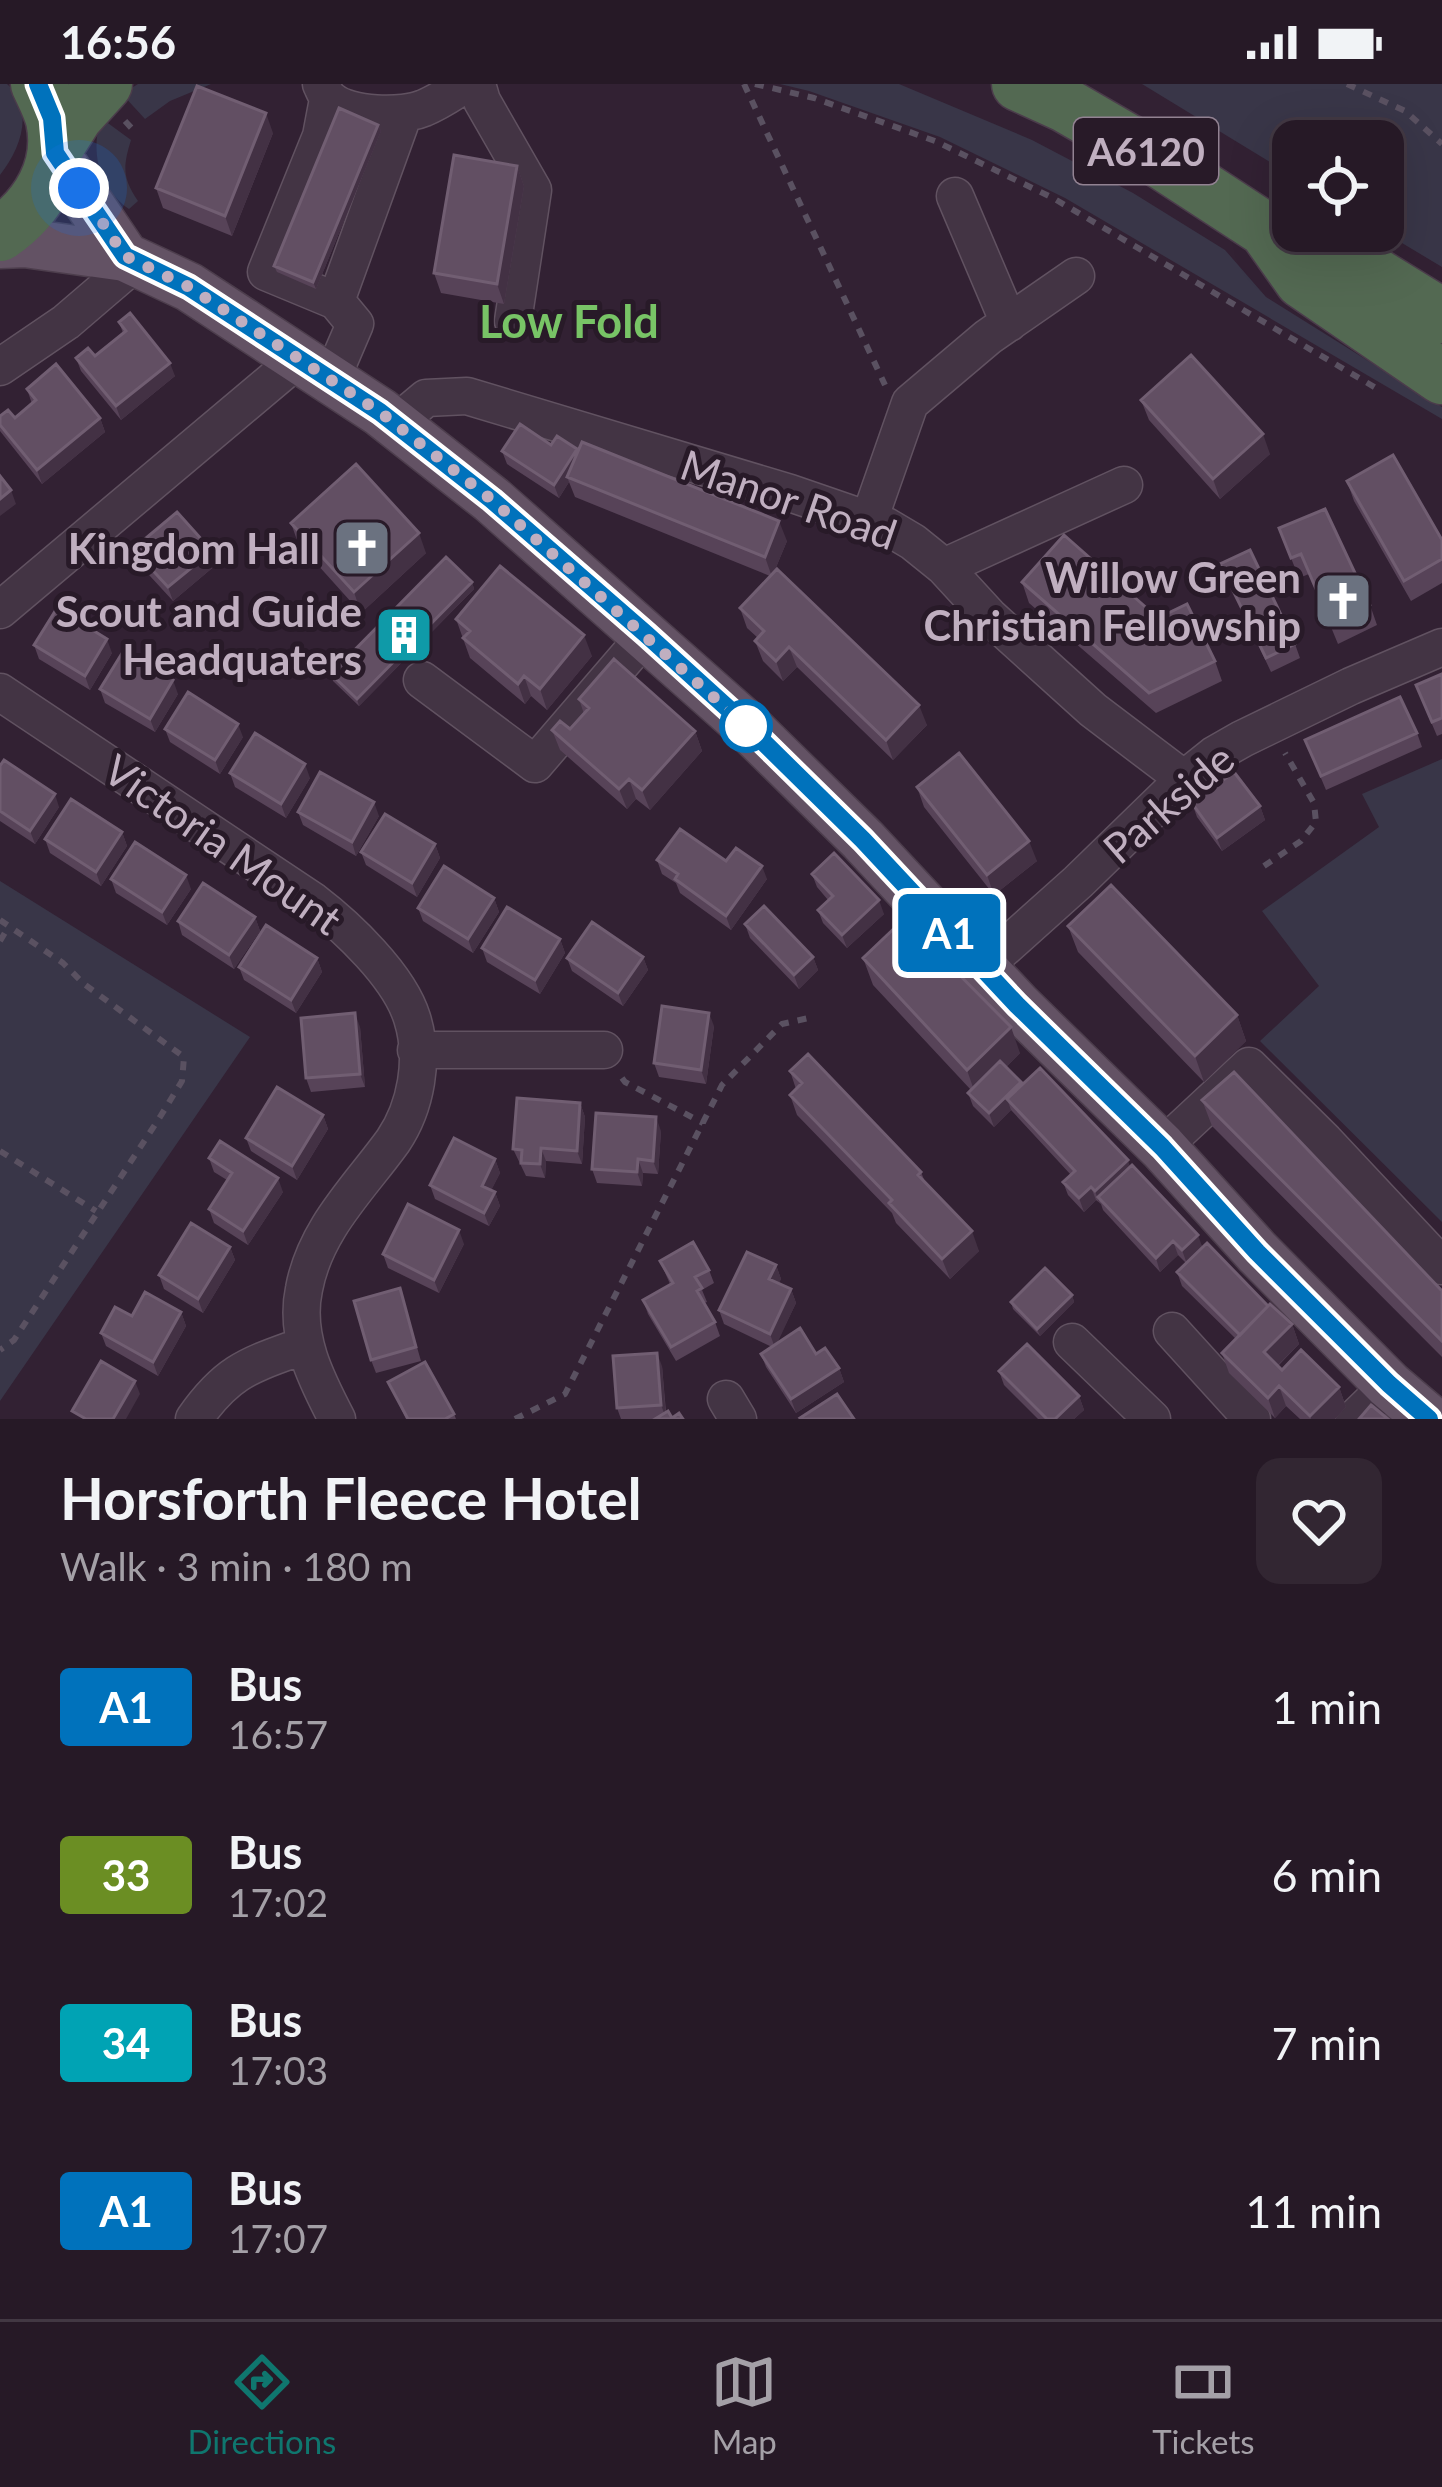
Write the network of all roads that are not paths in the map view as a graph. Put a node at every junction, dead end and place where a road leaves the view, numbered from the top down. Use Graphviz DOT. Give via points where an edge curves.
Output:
graph roads {
  1 [pos="38,84"];
  2 [pos="105,84"];
  3 [pos="466,84"];
  4 [pos="477,84"];
  5 [pos="1019,84"];
  6 [pos="325,92"];
  7 [pos="404,113"];
  8 [pos="55,151"];
  9 [pos="955,196"];
  10 [pos="1266,230"];
  11 [pos="0,234"];
  12 [pos="0,244"];
  13 [pos="131,259"];
  14 [pos="1076,276"];
  15 [pos="336,301"];
  16 [pos="1442,316"];
  17 [pos="513,322"];
  18 [pos="1009,323"];
  19 [pos="0,367"];
  20 [pos="314,370"];
  21 [pos="1442,377"];
  22 [pos="395,424"];
  23 [pos="1124,485"];
  24 [pos="869,520"];
  25 [pos="944,567"];
  26 [pos="0,610"];
  27 [pos="646,634"];
  28 [pos="1442,646"];
  29 [pos="422,680"];
  30 [pos="0,692"];
  31 [pos="1184,778"];
  32 [pos="983,967"];
  33 [pos="416,1050"];
  34 [pos="604,1050"];
  35 [pos="1162,1147"];
  36 [pos="1442,1266"];
  37 [pos="1172,1331"];
  38 [pos="1072,1342"];
  39 [pos="305,1345"];
  40 [pos="1389,1384"];
  41 [pos="194,1419"];
  42 [pos="337,1419"];
  43 [pos="1152,1419"];
  44 [pos="1252,1419"];
  45 [pos="1354,1419"];
  46 [pos="1429,1419"];
  1 -- 8 [label="highway"];
  2 -- 8 [label="highway"];
  3 -- 7 [label="street"];
  4 -- 17 [label="street" via="533,190"];
  5 -- 10 [label="highway, A6120" via="1148,153"];
  6 -- 7 [label="street" via="346,108"];
  6 -- 15 [label="street" via="321,136 266,272"];
  7 -- 15 [label="street"];
  8 -- 11 [label="highway" via="30,210"];
  8 -- 13 [label="main road"];
  9 -- 18 [label="street"];
  10 -- 16 [label="highway, A6120" via="1356,262"];
  10 -- 21 [label="highway, A6120" via="1302,281"];
  12 -- 13 [label="main road"];
  13 -- 19 [label="street" via="66,322"];
  13 -- 20 [label="main road" via="189,287"];
  14 -- 18 [label="street"];
  15 -- 20 [label="street" via="355,324"];
  18 -- 24 [label="street" via="910,403"];
  20 -- 22 [label="main road"];
  20 -- 26 [label="street"];
  22 -- 24 [label="street, Manor Road" via="425,398 467,396"];
  22 -- 27 [label="main road"];
  23 -- 25 [label="street"];
  24 -- 25 [label="street, Manor Road"];
  25 -- 31 [label="street, Manor Road" via="1093,710"];
  27 -- 29 [label="street" via="535,764"];
  27 -- 32 [label="main road"];
  28 -- 31 [label="street, Parkside" via="1269,726"];
  30 -- 33 [label="street, Victoria Mount" via="346,926 400,994"];
  31 -- 32 [label="street, Parkside"];
  32 -- 35 [label="main road"];
  33 -- 34 [label="street"];
  33 -- 39 [label="street, Victoria Mount" via="410,1112 314,1255 303,1290"];
  35 -- 36 [label="street" via="1249,1066"];
  35 -- 40 [label="main road"];
  37 -- 44 [label="street"];
  38 -- 43 [label="street"];
  39 -- 41 [label="street" via="232,1376"];
  39 -- 42 [label="street, Victoria Mount"];
  40 -- 45 [label="street"];
  40 -- 46 [label="main road"];
}
